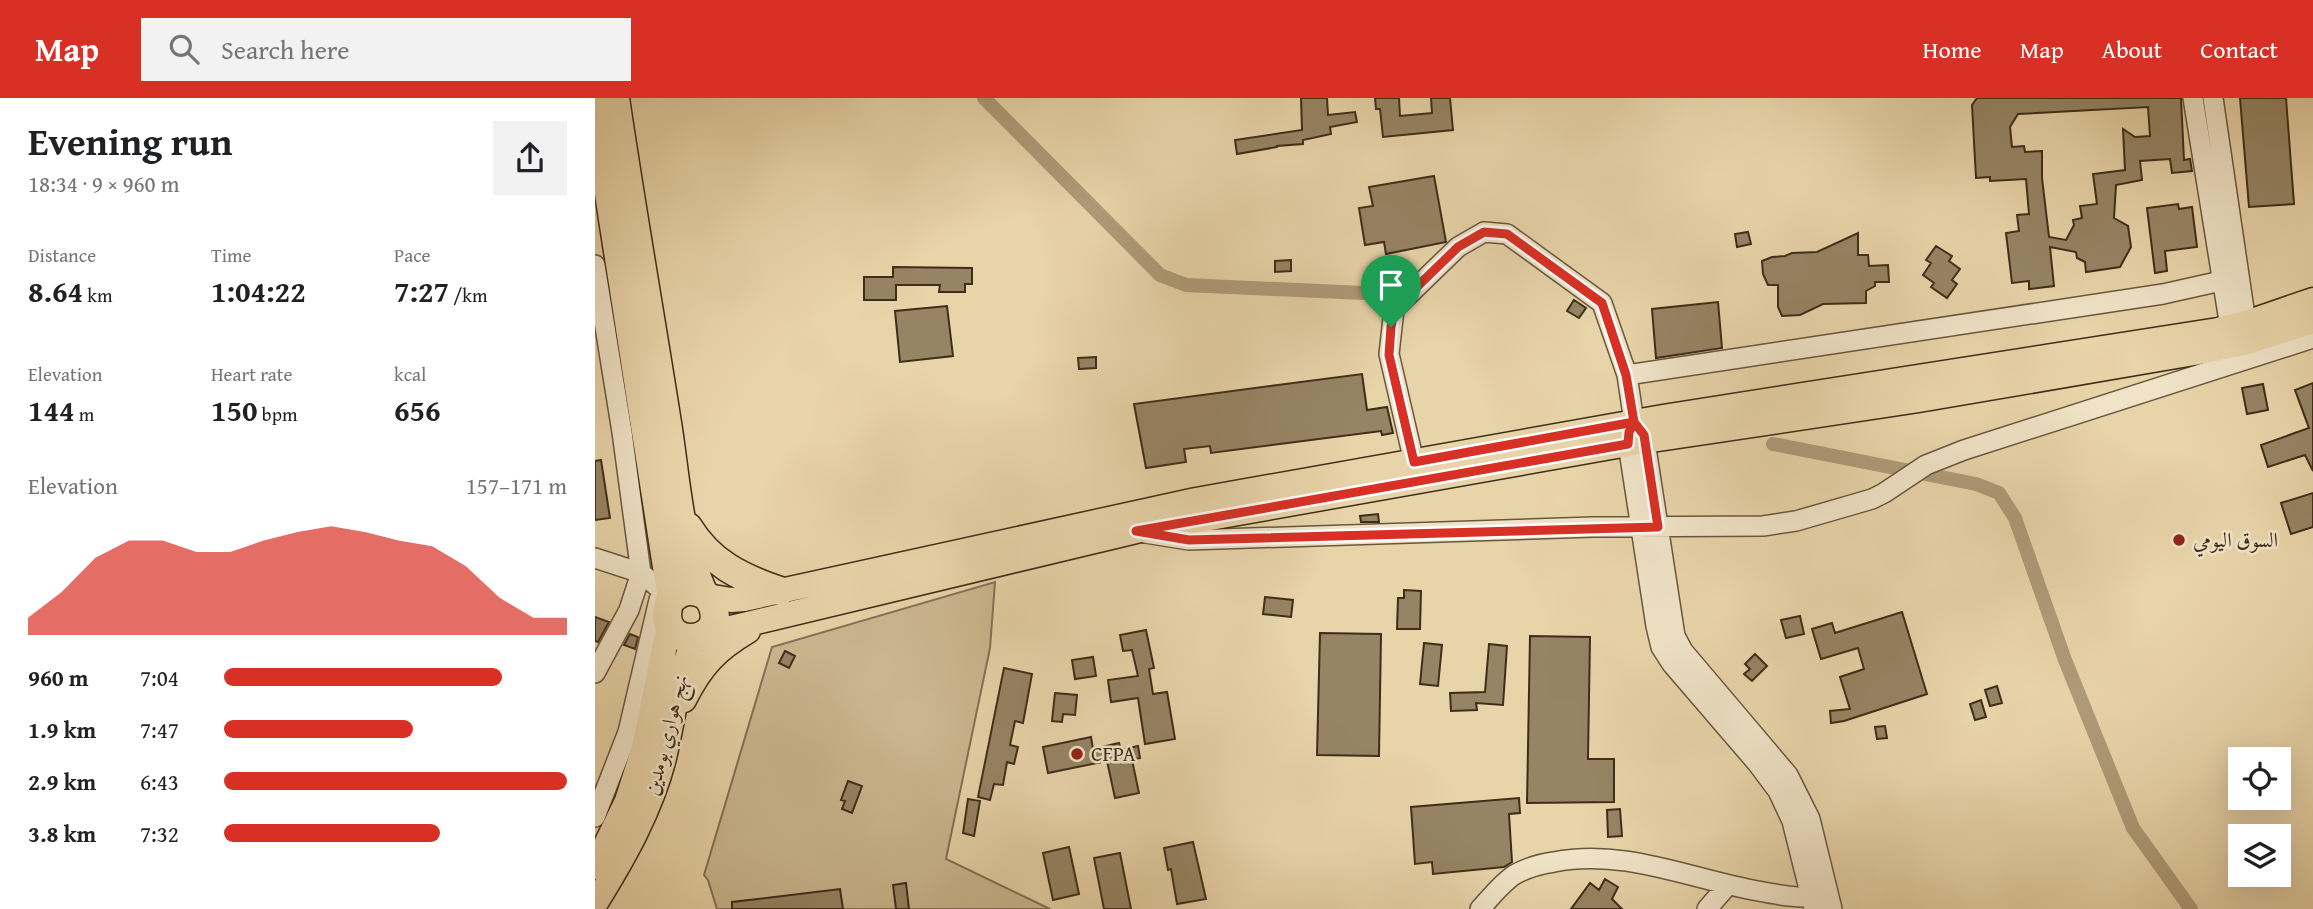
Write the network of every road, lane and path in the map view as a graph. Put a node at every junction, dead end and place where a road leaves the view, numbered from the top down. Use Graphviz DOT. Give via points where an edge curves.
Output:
graph roads {
  1 [pos="615,98"];
  2 [pos="2193,98"];
  3 [pos="2213,98"];
  4 [pos="595,103"];
  5 [pos="595,265"];
  6 [pos="2231,278"];
  7 [pos="2313,300"];
  8 [pos="2313,321"];
  9 [pos="2238,325"];
  10 [pos="2313,338"];
  11 [pos="1626,375"];
  12 [pos="1636,436"];
  13 [pos="1414,462"];
  14 [pos="678,509"];
  15 [pos="1649,527"];
  16 [pos="1136,531"];
  17 [pos="595,558"];
  18 [pos="641,573"];
  19 [pos="780,592"];
  20 [pos="705,595"];
  21 [pos="668,605"];
  22 [pos="769,618"];
  23 [pos="701,636"];
  24 [pos="595,673"];
  25 [pos="670,729"];
  26 [pos="595,817"];
  27 [pos="595,867"];
  28 [pos="1727,886"];
  29 [pos="1821,903"];
  30 [pos="595,904"];
  31 [pos="1480,909"];
  32 [pos="1707,909"];
  1 -- 14 [label="highway"];
  2 -- 6 [label="street"];
  3 -- 6 [label="street"];
  4 -- 21 [label="highway"];
  5 -- 18 [label="street"];
  6 -- 9 [label="street"];
  6 -- 11 [label="street" via="2163,294"];
  7 -- 9 [label="main road"];
  8 -- 12 [label="main road" via="2244,343 1919,400"];
  9 -- 12 [label="main road"];
  10 -- 15 [label="street" via="1937,460 1859,503 1780,524"];
  11 -- 12 [label="street"];
  11 -- 13 [label="street" via="1602,303 1507,234 1484,232 1458,247 1394,309 1389,355"];
  12 -- 13 [label="main road"];
  12 -- 15 [label="street"];
  12 -- 16 [label="main road"];
  13 -- 19 [label="main road" via="1154,507"];
  14 -- 19 [label="highway" via="697,542 721,565"];
  14 -- 20 [label="highway" via="694,573"];
  15 -- 16 [label="street" via="1189,540"];
  15 -- 29 [label="street" via="1679,644 1788,775 1810,819"];
  16 -- 22 [label="main road"];
  17 -- 18 [label="street"];
  18 -- 21 [label="street"];
  18 -- 24 [label="street" via="629,610"];
  19 -- 20 [label="main road" via="731,600"];
  20 -- 21 [label="highway" via="688,591"];
  20 -- 23 [label="highway" via="715,615 711,628"];
  21 -- 23 [label="highway" via="680,636"];
  21 -- 26 [label="street" via="628,732"];
  21 -- 27 [label="main road, نهج هواري بومدين" via="644,748 627,801"];
  22 -- 23 [label="main road"];
  22 -- 25 [label="main road" via="714,654 694,681"];
  23 -- 25 [label="main road, نهج هواري بومدين" via="684,663"];
  25 -- 30 [label="main road, نهج هواري بومدين" via="644,814"];
  28 -- 29 [label="street"];
  28 -- 31 [label="street" via="1640,863 1580,858 1515,874"];
  28 -- 32 [label="street"];
}
